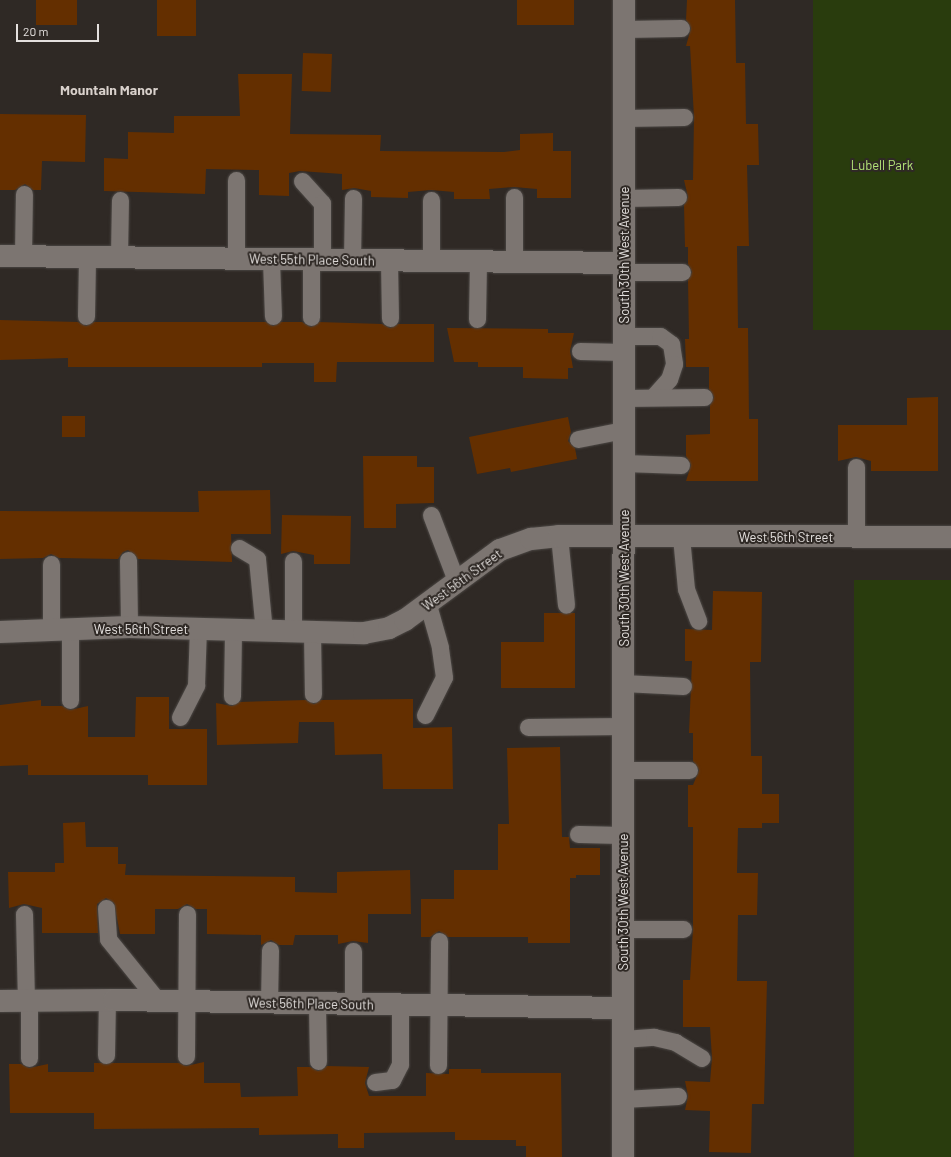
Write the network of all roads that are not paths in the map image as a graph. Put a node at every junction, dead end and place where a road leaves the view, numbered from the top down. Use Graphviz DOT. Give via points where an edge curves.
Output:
graph roads {
  1 [pos="624,0"];
  2 [pos="624,28"];
  3 [pos="681,28"];
  4 [pos="684,117"];
  5 [pos="624,118"];
  6 [pos="236,180"];
  7 [pos="302,180"];
  8 [pos="24,194"];
  9 [pos="514,197"];
  10 [pos="678,197"];
  11 [pos="353,198"];
  12 [pos="624,198"];
  13 [pos="120,200"];
  14 [pos="431,200"];
  15 [pos="23,255"];
  16 [pos="0,256"];
  17 [pos="87,256"];
  18 [pos="119,256"];
  19 [pos="236,258"];
  20 [pos="271,260"];
  21 [pos="316,261"];
  22 [pos="352,261"];
  23 [pos="389,261"];
  24 [pos="431,261"];
  25 [pos="478,262"];
  26 [pos="514,262"];
  27 [pos="624,268"];
  28 [pos="682,272"];
  29 [pos="86,316"];
  30 [pos="272,316"];
  31 [pos="311,317"];
  32 [pos="390,318"];
  33 [pos="477,319"];
  34 [pos="624,344"];
  35 [pos="580,351"];
  36 [pos="653,397"];
  37 [pos="704,397"];
  38 [pos="624,398"];
  39 [pos="624,430"];
  40 [pos="578,439"];
  41 [pos="624,464"];
  42 [pos="681,465"];
  43 [pos="856,467"];
  44 [pos="431,515"];
  45 [pos="624,535"];
  46 [pos="559,536"];
  47 [pos="681,536"];
  48 [pos="856,536"];
  49 [pos="951,537"];
  50 [pos="239,548"];
  51 [pos="128,560"];
  52 [pos="293,561"];
  53 [pos="51,564"];
  54 [pos="457,583"];
  55 [pos="428,605"];
  56 [pos="566,605"];
  57 [pos="698,621"];
  58 [pos="129,628"];
  59 [pos="61,629"];
  60 [pos="198,629"];
  61 [pos="233,631"];
  62 [pos="0,632"];
  63 [pos="264,632"];
  64 [pos="303,633"];
  65 [pos="623,684"];
  66 [pos="683,686"];
  67 [pos="313,694"];
  68 [pos="232,696"];
  69 [pos="70,700"];
  70 [pos="425,715"];
  71 [pos="180,718"];
  72 [pos="623,726"];
  73 [pos="528,727"];
  74 [pos="623,770"];
  75 [pos="689,770"];
  76 [pos="578,834"];
  77 [pos="623,835"];
  78 [pos="106,908"];
  79 [pos="24,914"];
  80 [pos="187,914"];
  81 [pos="623,929"];
  82 [pos="683,929"];
  83 [pos="439,941"];
  84 [pos="270,950"];
  85 [pos="353,951"];
  86 [pos="107,1000"];
  87 [pos="0,1001"];
  88 [pos="27,1001"];
  89 [pos="158,1001"];
  90 [pos="186,1001"];
  91 [pos="269,1003"];
  92 [pos="317,1005"];
  93 [pos="353,1006"];
  94 [pos="400,1006"];
  95 [pos="439,1007"];
  96 [pos="623,1008"];
  97 [pos="623,1038"];
  98 [pos="106,1055"];
  99 [pos="186,1056"];
  100 [pos="29,1058"];
  101 [pos="702,1058"];
  102 [pos="318,1061"];
  103 [pos="438,1065"];
  104 [pos="375,1082"];
  105 [pos="678,1096"];
  106 [pos="623,1099"];
  107 [pos="623,1157"];
  1 -- 2 [label="street, South 30th West Avenue"];
  2 -- 3 [label="lane"];
  2 -- 5 [label="street, South 30th West Avenue"];
  4 -- 5 [label="lane"];
  5 -- 12 [label="street, South 30th West Avenue"];
  6 -- 19 [label="lane"];
  7 -- 21 [label="lane" via="322,203"];
  8 -- 15 [label="lane"];
  9 -- 26 [label="lane"];
  10 -- 12 [label="lane"];
  11 -- 22 [label="lane"];
  12 -- 27 [label="street, South 30th West Avenue"];
  13 -- 18 [label="lane"];
  14 -- 24 [label="lane"];
  15 -- 16 [label="street, West 55th Place South"];
  15 -- 17 [label="street, West 55th Place South"];
  17 -- 18 [label="street, West 55th Place South"];
  17 -- 29 [label="lane"];
  18 -- 19 [label="street, West 55th Place South"];
  19 -- 20 [label="street, West 55th Place South"];
  20 -- 21 [label="street, West 55th Place South"];
  20 -- 30 [label="lane"];
  21 -- 22 [label="street, West 55th Place South"];
  21 -- 31 [label="lane"];
  22 -- 23 [label="street, West 55th Place South"];
  23 -- 24 [label="street, West 55th Place South"];
  23 -- 32 [label="lane"];
  24 -- 25 [label="street, West 55th Place South"];
  25 -- 26 [label="street, West 55th Place South"];
  25 -- 33 [label="lane"];
  26 -- 27 [label="street, West 55th Place South"];
  27 -- 28 [label="lane"];
  27 -- 34 [label="street, South 30th West Avenue"];
  34 -- 35 [label="lane"];
  34 -- 36 [label="lane" via="660,336 672,344 674,364 669,379"];
  34 -- 38 [label="street, South 30th West Avenue"];
  36 -- 37 [label="lane"];
  36 -- 38 [label="lane"];
  38 -- 39 [label="street, South 30th West Avenue"];
  39 -- 40 [label="lane"];
  39 -- 41 [label="street, South 30th West Avenue"];
  41 -- 42 [label="lane"];
  41 -- 45 [label="street, South 30th West Avenue"];
  43 -- 48 [label="lane"];
  44 -- 54 [label="lane"];
  45 -- 46 [label="street, West 56th Street"];
  45 -- 47 [label="street, West 56th Street"];
  45 -- 65 [label="street, South 30th West Avenue"];
  46 -- 54 [label="street, West 56th Street" via="531,539 500,550"];
  46 -- 56 [label="lane"];
  47 -- 48 [label="street, West 56th Street"];
  47 -- 57 [label="lane" via="686,589"];
  48 -- 49 [label="street, West 56th Street"];
  50 -- 63 [label="lane" via="256,560"];
  51 -- 58 [label="lane"];
  52 -- 64 [label="lane"];
  53 -- 59 [label="lane"];
  54 -- 55 [label="street, West 56th Street"];
  55 -- 64 [label="street, West 56th Street" via="389,628 364,632"];
  55 -- 70 [label="lane" via="440,647 444,677"];
  58 -- 59 [label="street, West 56th Street"];
  58 -- 60 [label="street, West 56th Street"];
  59 -- 62 [label="street, West 56th Street"];
  59 -- 69 [label="lane"];
  60 -- 61 [label="street, West 56th Street"];
  60 -- 71 [label="lane" via="196,685"];
  61 -- 63 [label="street, West 56th Street"];
  61 -- 68 [label="lane"];
  63 -- 64 [label="street, West 56th Street"];
  64 -- 67 [label="lane"];
  65 -- 66 [label="lane"];
  65 -- 72 [label="street, South 30th West Avenue"];
  72 -- 73 [label="lane"];
  72 -- 74 [label="street, South 30th West Avenue"];
  74 -- 75 [label="lane"];
  74 -- 77 [label="street, South 30th West Avenue"];
  76 -- 77 [label="lane"];
  77 -- 81 [label="street, South 30th West Avenue"];
  78 -- 89 [label="lane" via="108,939"];
  79 -- 88 [label="lane"];
  80 -- 90 [label="lane"];
  81 -- 82 [label="lane"];
  81 -- 96 [label="street, South 30th West Avenue"];
  83 -- 95 [label="lane"];
  84 -- 91 [label="lane"];
  85 -- 93 [label="lane"];
  86 -- 88 [label="street, West 56th Place South"];
  86 -- 89 [label="street, West 56th Place South"];
  86 -- 98 [label="lane"];
  87 -- 88 [label="street, West 56th Place South"];
  88 -- 100 [label="lane"];
  89 -- 90 [label="street, West 56th Place South"];
  90 -- 91 [label="street, West 56th Place South"];
  90 -- 99 [label="lane"];
  91 -- 92 [label="street, West 56th Place South"];
  92 -- 93 [label="street, West 56th Place South"];
  92 -- 102 [label="lane"];
  93 -- 94 [label="street, West 56th Place South"];
  94 -- 95 [label="street, West 56th Place South"];
  94 -- 104 [label="lane" via="400,1064 392,1080"];
  95 -- 96 [label="street, West 56th Place South"];
  95 -- 103 [label="lane"];
  96 -- 97 [label="street, South 30th West Avenue"];
  97 -- 101 [label="lane" via="654,1037 675,1042"];
  97 -- 106 [label="street, South 30th West Avenue"];
  105 -- 106 [label="lane"];
  106 -- 107 [label="street, South 30th West Avenue"];
}
